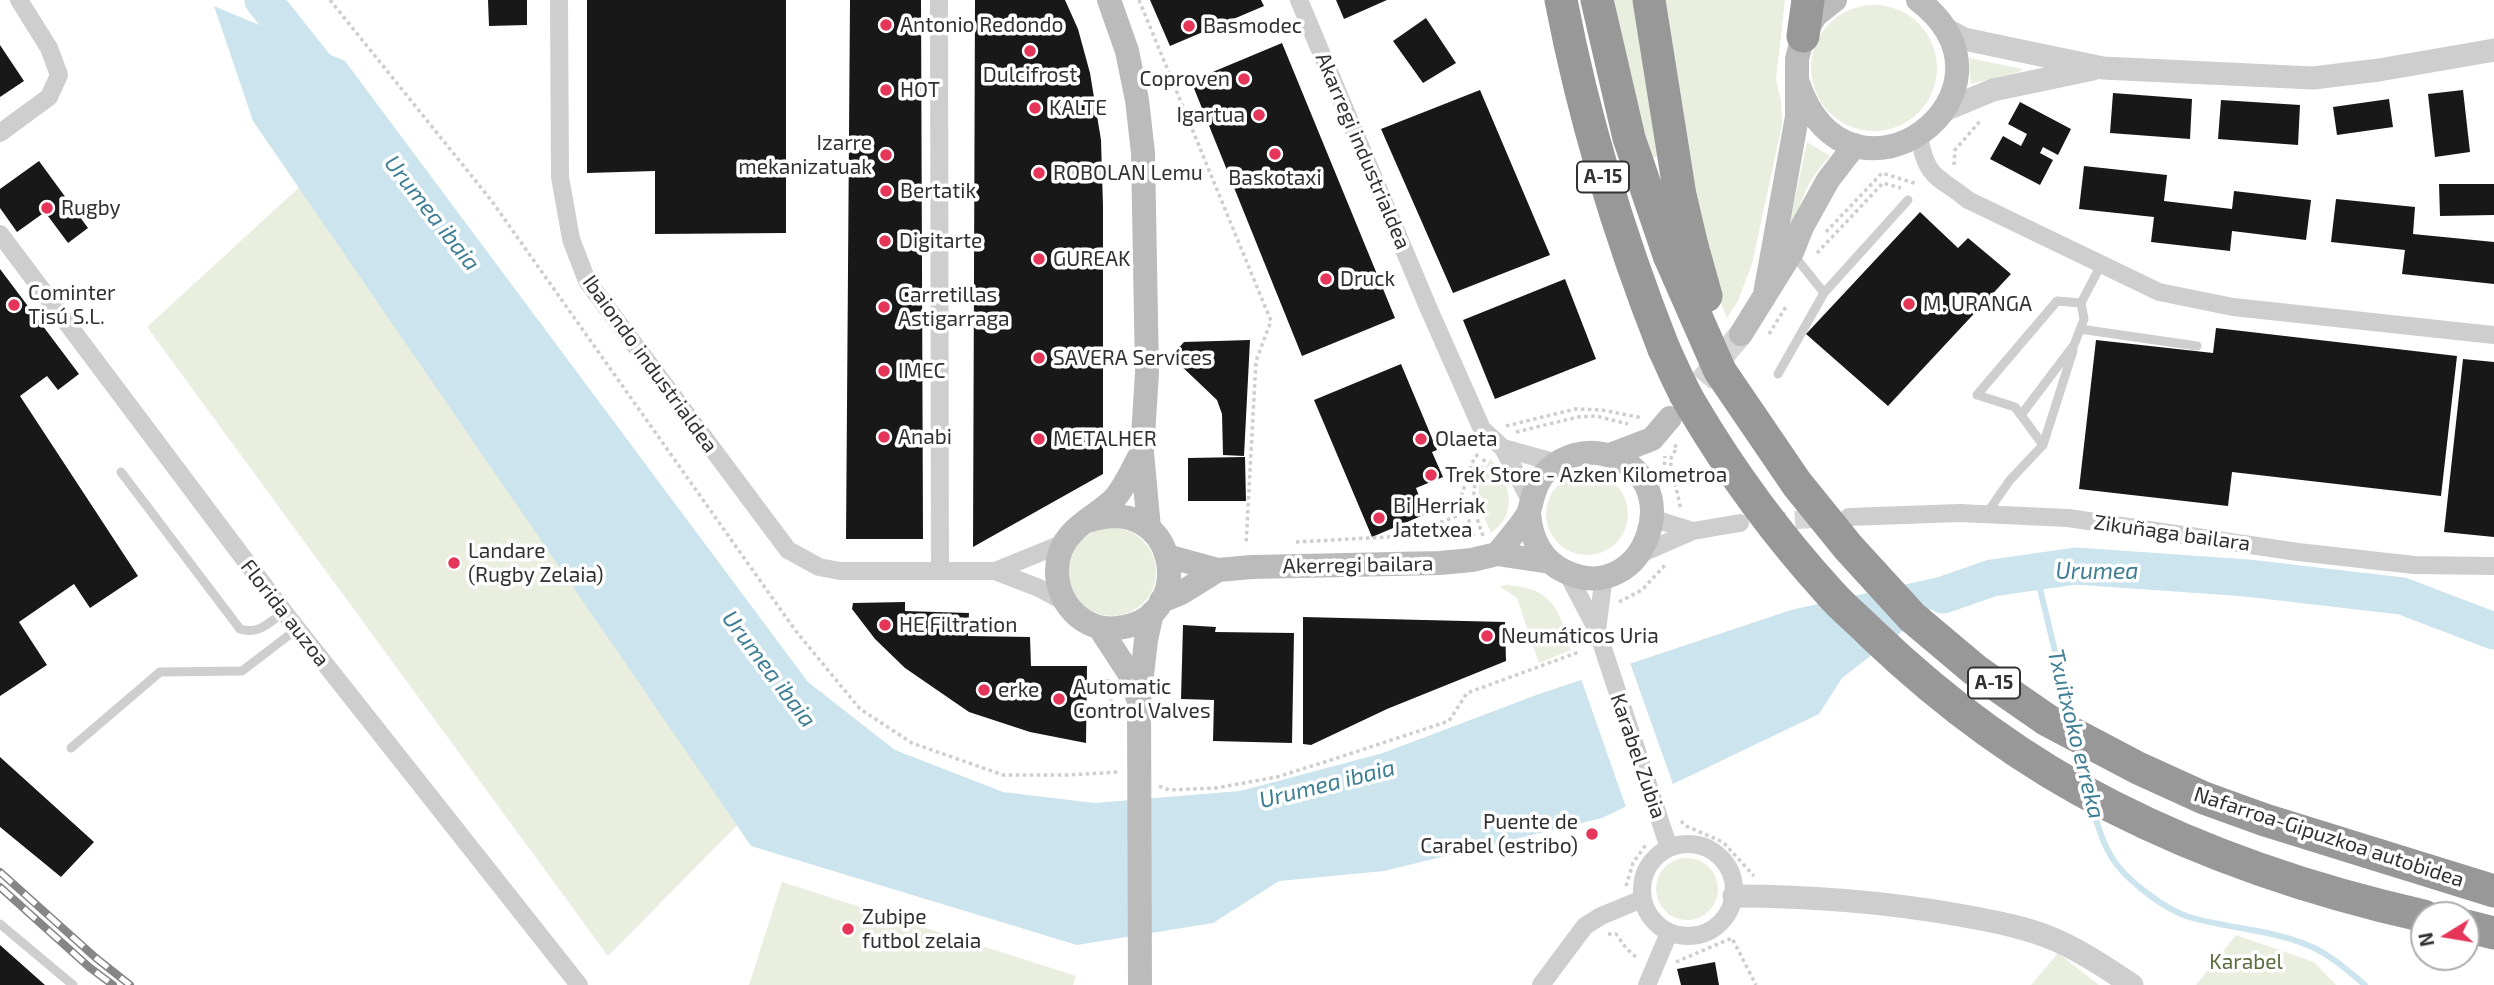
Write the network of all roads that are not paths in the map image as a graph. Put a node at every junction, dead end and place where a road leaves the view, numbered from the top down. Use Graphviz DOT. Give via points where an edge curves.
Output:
graph roads {
  1 [pos="19,0"];
  2 [pos="559,0"];
  3 [pos="939,0"];
  4 [pos="1109,0"];
  5 [pos="1299,0"];
  6 [pos="1546,0"];
  7 [pos="1561,0"];
  8 [pos="1597,0"];
  9 [pos="1649,0"];
  10 [pos="1808,0"];
  11 [pos="1835,0"];
  12 [pos="1918,0"];
  13 [pos="1947,30"];
  14 [pos="1803,36"];
  15 [pos="2494,50"];
  16 [pos="2103,68"];
  17 [pos="1798,83"];
  18 [pos="1945,110"];
  19 [pos="1590,131"];
  20 [pos="0,133"];
  21 [pos="1919,136"];
  22 [pos="1855,145"];
  23 [pos="1908,200"];
  24 [pos="0,234"];
  25 [pos="1680,251"];
  26 [pos="1792,253"];
  27 [pos="2101,265"];
  28 [pos="1824,293"];
  29 [pos="1765,295"];
  30 [pos="2081,303"];
  31 [pos="2080,329"];
  32 [pos="1741,334"];
  33 [pos="2494,334"];
  34 [pos="2074,345"];
  35 [pos="2197,346"];
  36 [pos="1778,374"];
  37 [pos="2021,415"];
  38 [pos="1671,418"];
  39 [pos="1642,432"];
  40 [pos="1500,445"];
  41 [pos="2043,446"];
  42 [pos="1142,452"];
  43 [pos="1610,456"];
  44 [pos="1557,463"];
  45 [pos="121,472"];
  46 [pos="1646,485"];
  47 [pos="1530,507"];
  48 [pos="1987,513"];
  49 [pos="1653,516"];
  50 [pos="1849,517"];
  51 [pos="1088,521"];
  52 [pos="1740,523"];
  53 [pos="1149,528"];
  54 [pos="1693,531"];
  55 [pos="1064,543"];
  56 [pos="1491,546"];
  57 [pos="1640,554"];
  58 [pos="1167,556"];
  59 [pos="2494,566"];
  60 [pos="1558,567"];
  61 [pos="1218,570"];
  62 [pos="940,571"];
  63 [pos="995,572"];
  64 [pos="1604,576"];
  65 [pos="1065,602"];
  66 [pos="1157,607"];
  67 [pos="284,612"];
  68 [pos="1099,627"];
  69 [pos="297,629"];
  70 [pos="1597,630"];
  71 [pos="1139,702"];
  72 [pos="71,748"];
  73 [pos="1669,848"];
  74 [pos="2494,891"];
  75 [pos="1734,896"];
  76 [pos="1642,899"];
  77 [pos="2410,913"];
  78 [pos="0,924"];
  79 [pos="1669,933"];
  80 [pos="1650,977"];
  81 [pos="73,985"];
  82 [pos="579,985"];
  83 [pos="1140,985"];
  84 [pos="1541,985"];
  85 [pos="2132,985"];
  1 -- 20 [label="street" via="50,48 60,75 49,97"];
  2 -- 62 [label="street, Ibaiondo industrialdea" via="560,177 571,239 587,281 788,550 820,568 840,571"];
  3 -- 62 [label="street"];
  4 -- 42 [label="main road" via="1129,63 1143,153 1147,373"];
  5 -- 40 [label="street, Akarregi industrialdea" via="1482,429"];
  6 -- 19 [label="highway" via="1570,100"];
  7 -- 19 [label="highway, A-15"];
  8 -- 25 [label="highway, A-15" via="1629,138"];
  9 -- 25 [label="highway" via="1680,195"];
  10 -- 14 [label="highway"];
  11 -- 14 [label="main road" via="1815,16"];
  12 -- 13 [label="main road"];
  13 -- 16 [label="street" via="1964,39"];
  13 -- 18 [label="main road" via="1956,70"];
  14 -- 17 [label="main road" via="1797,59"];
  15 -- 16 [label="street" via="2314,78"];
  16 -- 18 [label="street" via="1993,90"];
  17 -- 22 [label="main road" via="1818,122"];
  17 -- 29 [label="main road" via="1797,117"];
  18 -- 21 [label="main road"];
  19 -- 77 [label="highway, A-15, bridge" via="1616,220 1664,349 1690,404 1794,551 1895,656 1970,716 2053,773 2150,825 2266,872"];
  21 -- 22 [label="main road" via="1899,145"];
  21 -- 27 [label="street" via="1928,167 1944,184"];
  22 -- 26 [label="main road" via="1828,180"];
  23 -- 28 [label="lane"];
  24 -- 67 [label="street, Florida auzoa"];
  25 -- 74 [label="highway, Nafarroa-Gipuzkoa autobidea / A-15, bridge" via="1797,484 1912,617 1975,670 2047,720 2204,798"];
  26 -- 28 [label="lane"];
  26 -- 29 [label="main road"];
  27 -- 30 [label="lane"];
  27 -- 33 [label="street" via="2159,292 2233,307"];
  28 -- 36 [label="lane"];
  29 -- 32 [label="main road"];
  30 -- 31 [label="lane" via="2084,319"];
  30 -- 37 [label="lane" via="2057,301 1977,395 2015,407"];
  31 -- 34 [label="lane"];
  31 -- 35 [label="lane"];
  34 -- 37 [label="lane"];
  34 -- 41 [label="lane"];
  37 -- 41 [label="lane"];
  38 -- 39 [label="main road"];
  39 -- 43 [label="main road"];
  39 -- 46 [label="main road"];
  40 -- 44 [label="street"];
  40 -- 47 [label="street, Akarregi industrialdea"];
  41 -- 48 [label="lane" via="2010,480"];
  42 -- 51 [label="main road" via="1115,498"];
  42 -- 53 [label="main road"];
  43 -- 44 [label="main road" via="1583,453"];
  43 -- 46 [label="main road" via="1630,467"];
  44 -- 47 [label="main road" via="1543,475"];
  45 -- 67 [label="lane" via="240,629 262,629"];
  46 -- 49 [label="main road"];
  47 -- 56 [label="main road"];
  47 -- 60 [label="main road" via="1534,540"];
  48 -- 50 [label="street, Zikuñaga bailara"];
  48 -- 59 [label="street, Zikuñaga bailara" via="2068,518 2414,565"];
  49 -- 54 [label="street"];
  49 -- 57 [label="main road"];
  51 -- 53 [label="main road" via="1119,516"];
  51 -- 55 [label="main road"];
  52 -- 54 [label="street"];
  53 -- 58 [label="main road"];
  54 -- 57 [label="street"];
  55 -- 63 [label="street"];
  55 -- 65 [label="main road" via="1056,572"];
  56 -- 60 [label="main road"];
  56 -- 61 [label="main road, Akerregi bailara" via="1472,560 1440,564"];
  57 -- 64 [label="main road" via="1624,568"];
  58 -- 61 [label="main road"];
  58 -- 66 [label="main road" via="1167,587"];
  60 -- 64 [label="main road" via="1585,577"];
  60 -- 70 [label="street"];
  61 -- 66 [label="main road"];
  62 -- 63 [label="street, Ibaiondo industrialdea"];
  63 -- 65 [label="street"];
  64 -- 70 [label="street"];
  65 -- 68 [label="main road"];
  66 -- 68 [label="main road" via="1127,627"];
  66 -- 71 [label="main road" via="1146,640"];
  67 -- 69 [label="street, Florida auzoa"];
  68 -- 71 [label="main road" via="1129,673"];
  69 -- 72 [label="lane" via="242,671 160,672"];
  69 -- 82 [label="street, Florida auzoa"];
  70 -- 73 [label="street, Karabel Zubia"];
  71 -- 83 [label="main road, bridge"];
  73 -- 75 [label="street" via="1696,844 1721,857 1734,881"];
  73 -- 76 [label="street" via="1647,869"];
  75 -- 79 [label="street" via="1716,927 1694,936"];
  75 -- 85 [label="street" via="1896,904 2015,927 2068,946"];
  76 -- 79 [label="street" via="1652,919"];
  76 -- 84 [label="street" via="1585,926"];
  78 -- 81 [label="lane"];
  79 -- 80 [label="street"];
}
